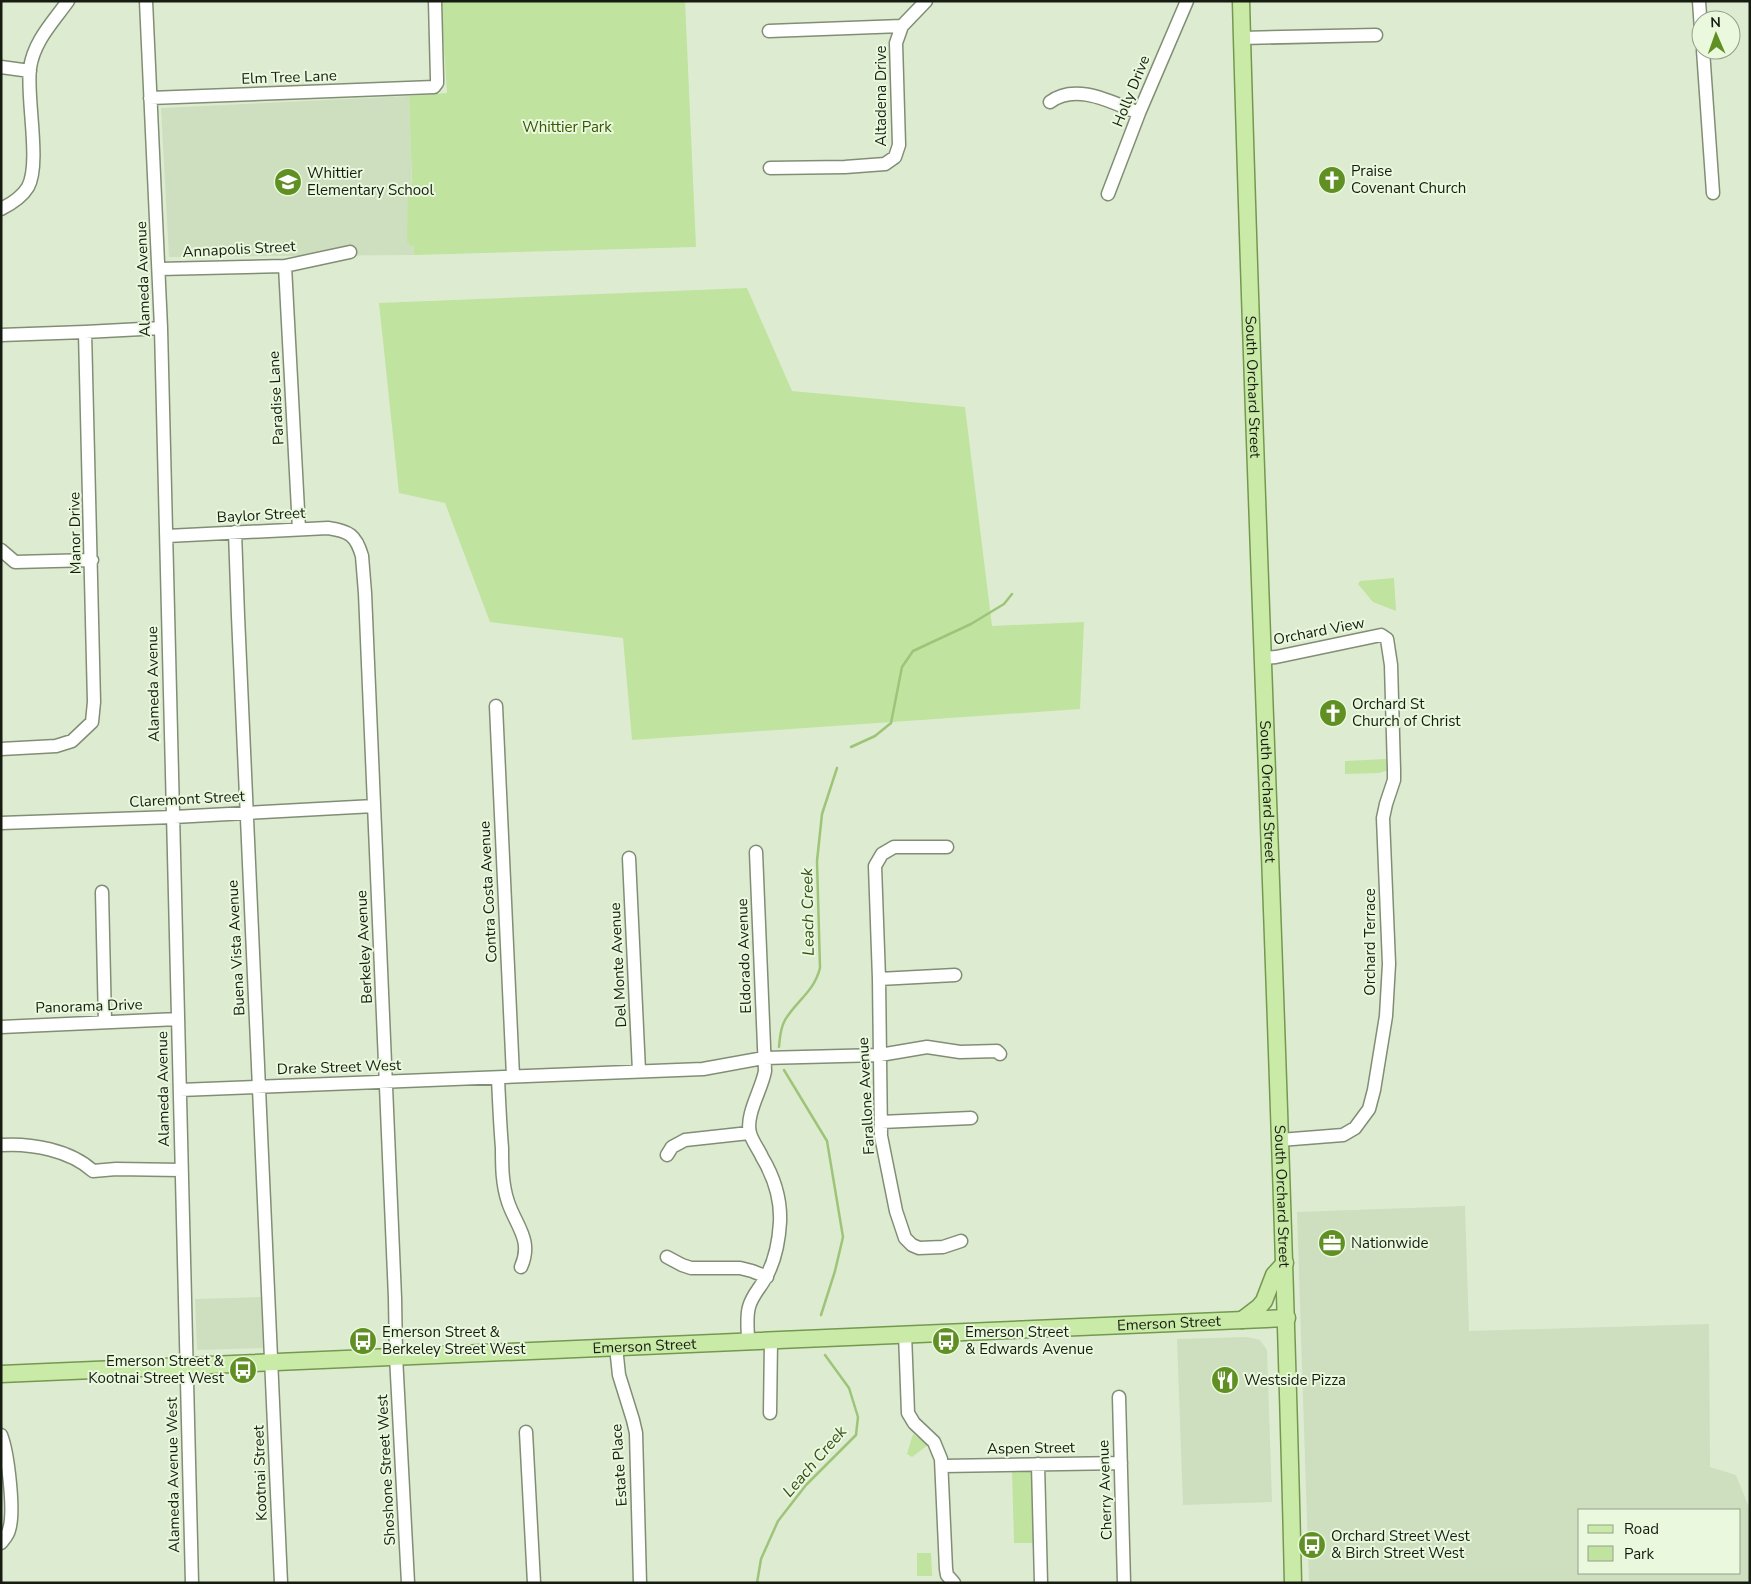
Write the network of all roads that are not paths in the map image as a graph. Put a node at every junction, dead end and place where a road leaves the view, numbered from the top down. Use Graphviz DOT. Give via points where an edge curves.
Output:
graph roads {
  1 [pos="68,1"];
  2 [pos="146,1"];
  3 [pos="434,1"];
  4 [pos="926,1"];
  5 [pos="1187,1"];
  6 [pos="1241,1"];
  7 [pos="902,26"];
  8 [pos="769,31"];
  9 [pos="1376,35"];
  10 [pos="1242,38"];
  11 [pos="1704,60"];
  12 [pos="1,66"];
  13 [pos="30,71"];
  14 [pos="150,98"];
  15 [pos="1050,102"];
  16 [pos="1139,113"];
  17 [pos="770,168"];
  18 [pos="1713,193"];
  19 [pos="1108,194"];
  20 [pos="1,209"];
  21 [pos="350,252"];
  22 [pos="285,266"];
  23 [pos="159,269"];
  24 [pos="161,328"];
  25 [pos="85,332"];
  26 [pos="1,335"];
  27 [pos="299,529"];
  28 [pos="235,532"];
  29 [pos="167,536"];
  30 [pos="355,537"];
  31 [pos="1,550"];
  32 [pos="92,560"];
  33 [pos="1381,635"];
  34 [pos="1264,658"];
  35 [pos="496,706"];
  36 [pos="1,749"];
  37 [pos="374,806"];
  38 [pos="246,812"];
  39 [pos="174,816"];
  40 [pos="1,823"];
  41 [pos="947,847"];
  42 [pos="756,852"];
  43 [pos="629,858"];
  44 [pos="102,892"];
  45 [pos="955,976"];
  46 [pos="879,979"];
  47 [pos="178,1019"];
  48 [pos="105,1022"];
  49 [pos="1,1026"];
  50 [pos="1000,1054"];
  51 [pos="880,1055"];
  52 [pos="764,1058"];
  53 [pos="639,1071"];
  54 [pos="513,1076"];
  55 [pos="498,1078"];
  56 [pos="386,1082"];
  57 [pos="259,1086"];
  58 [pos="180,1090"];
  59 [pos="971,1118"];
  60 [pos="881,1122"];
  61 [pos="749,1133"];
  62 [pos="1280,1140"];
  63 [pos="1,1145"];
  64 [pos="667,1155"];
  65 [pos="181,1170"];
  66 [pos="961,1241"];
  67 [pos="667,1257"];
  68 [pos="1285,1263"];
  69 [pos="521,1267"];
  70 [pos="767,1277"];
  71 [pos="1287,1318"];
  72 [pos="1242,1320"];
  73 [pos="905,1334"];
  74 [pos="771,1340"];
  75 [pos="748,1341"];
  76 [pos="616,1347"];
  77 [pos="396,1356"];
  78 [pos="271,1362"];
  79 [pos="186,1366"];
  80 [pos="1,1374"];
  81 [pos="1119,1397"];
  82 [pos="770,1413"];
  83 [pos="526,1432"];
  84 [pos="1,1435"];
  85 [pos="1121,1463"];
  86 [pos="1038,1464"];
  87 [pos="943,1466"];
  88 [pos="1,1543"];
  89 [pos="192,1583"];
  90 [pos="281,1583"];
  91 [pos="408,1583"];
  92 [pos="534,1583"];
  93 [pos="640,1583"];
  94 [pos="954,1583"];
  95 [pos="1041,1583"];
  96 [pos="1124,1583"];
  97 [pos="1293,1583"];
  1 -- 13 [label="street" via="36,47"];
  2 -- 14 [label="street, Alameda Avenue"];
  3 -- 14 [label="street, Elm Tree Lane" via="435,86"];
  4 -- 7 [label="street"];
  5 -- 16 [label="street, Holly Drive"];
  6 -- 10 [label="main road, South Orchard Street"];
  7 -- 8 [label="street"];
  7 -- 17 [label="street, Altadena Drive" via="896,43 899,145 895,157 878,165"];
  9 -- 10 [label="street"];
  10 -- 34 [label="main road, South Orchard Street"];
  11 -- 18 [label="street"];
  12 -- 13 [label="street"];
  13 -- 20 [label="street" via="31,178 19,197"];
  14 -- 23 [label="street, Alameda Avenue"];
  15 -- 16 [label="street" via="1067,94 1085,94"];
  16 -- 19 [label="street, Holly Drive"];
  21 -- 22 [label="street, Annapolis Street"];
  22 -- 23 [label="street, Annapolis Street"];
  22 -- 27 [label="street, Paradise Lane"];
  23 -- 24 [label="street, Alameda Avenue"];
  24 -- 25 [label="street"];
  24 -- 29 [label="street, Alameda Avenue"];
  25 -- 26 [label="street"];
  25 -- 32 [label="street, Manor Drive"];
  27 -- 28 [label="street, Baylor Street"];
  27 -- 30 [label="street, Baylor Street" via="335,529"];
  28 -- 29 [label="street, Baylor Street"];
  28 -- 38 [label="street, Buena Vista Avenue"];
  29 -- 39 [label="street, Alameda Avenue"];
  30 -- 37 [label="street, Berkeley Avenue" via="362,556 365,593"];
  31 -- 32 [label="street" via="15,562"];
  32 -- 36 [label="street, Manor Drive" via="92,722 72,741 56,746"];
  33 -- 34 [label="street, Orchard View"];
  33 -- 62 [label="street, Orchard Terrace" via="1387,639 1391,673 1394,780 1383,818 1388,964 1386,1016 1374,1090 1369,1109 1349,1132"];
  34 -- 62 [label="main road, South Orchard Street"];
  35 -- 54 [label="street, Contra Costa Avenue"];
  37 -- 38 [label="street, Claremont Street"];
  37 -- 56 [label="street, Berkeley Avenue"];
  38 -- 39 [label="street, Claremont Street"];
  38 -- 57 [label="street, Buena Vista Avenue"];
  39 -- 40 [label="street, Claremont Street"];
  39 -- 47 [label="street, Alameda Avenue"];
  41 -- 46 [label="street, Farallone Avenue" via="894,847 878,860 874,871"];
  42 -- 52 [label="street, Eldorado Avenue"];
  43 -- 53 [label="street, Del Monte Avenue"];
  44 -- 48 [label="street"];
  45 -- 46 [label="street"];
  46 -- 51 [label="street, Farallone Avenue"];
  47 -- 48 [label="street, Panorama Drive"];
  47 -- 58 [label="street, Alameda Avenue"];
  48 -- 49 [label="street, Panorama Drive"];
  50 -- 51 [label="street" via="997,1051 945,1051 927,1047"];
  51 -- 52 [label="street"];
  51 -- 60 [label="street, Farallone Avenue"];
  52 -- 53 [label="street" via="704,1069"];
  52 -- 61 [label="street, Eldorado Avenue" via="763,1080 752,1109"];
  53 -- 54 [label="street"];
  54 -- 55 [label="street, Drake Street West"];
  55 -- 56 [label="street, Drake Street West"];
  55 -- 69 [label="street" via="504,1184 525,1241 525,1259"];
  56 -- 57 [label="street, Drake Street West"];
  56 -- 77 [label="street, Berkeley Avenue"];
  57 -- 58 [label="street, Drake Street West"];
  57 -- 78 [label="street, Buena Vista Avenue"];
  58 -- 65 [label="street, Alameda Avenue"];
  59 -- 60 [label="street"];
  60 -- 66 [label="street, Farallone Avenue" via="886,1166 905,1238 919,1248 943,1248"];
  61 -- 64 [label="street" via="685,1140 672,1147"];
  61 -- 70 [label="street" via="771,1173 779,1203 776,1249"];
  62 -- 68 [label="main road, South Orchard Street"];
  63 -- 65 [label="street" via="38,1146 75,1158 93,1171"];
  65 -- 79 [label="street, Alameda Avenue"];
  67 -- 70 [label="street" via="691,1268 740,1268"];
  68 -- 71 [label="main road, South Orchard Street"];
  68 -- 72 [label="main road" via="1274,1275 1264,1302"];
  70 -- 75 [label="street" via="749,1307"];
  71 -- 72 [label="main road, Emerson Street"];
  71 -- 97 [label="main road, South Orchard Street"];
  72 -- 73 [label="main road, Emerson Street"];
  73 -- 74 [label="main road, Emerson Street"];
  73 -- 87 [label="street" via="908,1412 914,1423 934,1442"];
  74 -- 75 [label="main road, Emerson Street"];
  74 -- 82 [label="street"];
  75 -- 76 [label="main road, Emerson Street"];
  76 -- 77 [label="main road, Emerson Street"];
  76 -- 93 [label="street, Estate Place" via="619,1374 636,1433"];
  77 -- 78 [label="main road, Emerson Street"];
  77 -- 91 [label="street, Shoshone Street West"];
  78 -- 79 [label="main road, Emerson Street"];
  78 -- 90 [label="street, Kootnai Street"];
  79 -- 80 [label="main road, Emerson Street"];
  79 -- 89 [label="street, Alameda Avenue West"];
  81 -- 85 [label="street, Cherry Avenue"];
  83 -- 92 [label="street"];
  84 -- 88 [label="street" via="11,1509 9,1531"];
  85 -- 86 [label="street, Aspen Street"];
  85 -- 96 [label="street, Cherry Avenue"];
  86 -- 87 [label="street, Aspen Street"];
  86 -- 95 [label="street"];
  87 -- 94 [label="street" via="946,1569"];
}
